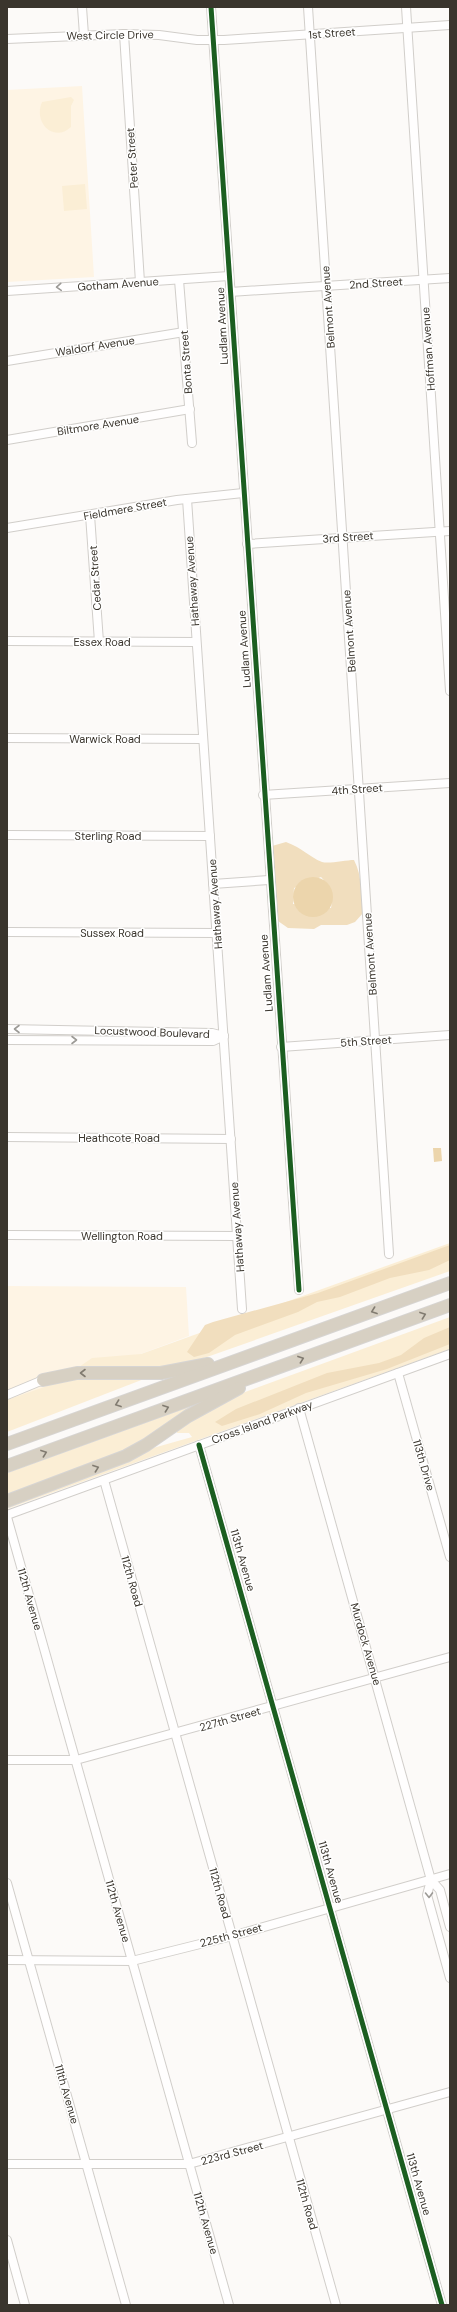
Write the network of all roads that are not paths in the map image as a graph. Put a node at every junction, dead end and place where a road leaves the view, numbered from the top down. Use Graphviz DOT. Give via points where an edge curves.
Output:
graph roads {
  1 [pos="82,7"];
  2 [pos="211,7"];
  3 [pos="308,7"];
  4 [pos="406,7"];
  5 [pos="450,25"];
  6 [pos="407,28"];
  7 [pos="124,34"];
  8 [pos="310,34"];
  9 [pos="84,35"];
  10 [pos="7,39"];
  11 [pos="213,39"];
  12 [pos="229,276"];
  13 [pos="450,278"];
  14 [pos="423,279"];
  15 [pos="180,280"];
  16 [pos="140,282"];
  17 [pos="326,286"];
  18 [pos="7,291"];
  19 [pos="230,292"];
  20 [pos="184,332"];
  21 [pos="7,361"];
  22 [pos="190,409"];
  23 [pos="7,440"];
  24 [pos="192,443"];
  25 [pos="243,493"];
  26 [pos="187,499"];
  27 [pos="90,514"];
  28 [pos="7,528"];
  29 [pos="440,531"];
  30 [pos="450,531"];
  31 [pos="343,538"];
  32 [pos="247,544"];
  33 [pos="7,641"];
  34 [pos="99,642"];
  35 [pos="196,642"];
  36 [pos="450,691"];
  37 [pos="7,738"];
  38 [pos="203,739"];
  39 [pos="450,783"];
  40 [pos="359,789"];
  41 [pos="263,795"];
  42 [pos="7,835"];
  43 [pos="210,836"];
  44 [pos="269,880"];
  45 [pos="213,884"];
  46 [pos="7,932"];
  47 [pos="217,933"];
  48 [pos="7,1029"];
  49 [pos="51,1029"];
  50 [pos="450,1035"];
  51 [pos="224,1036"];
  52 [pos="7,1040"];
  53 [pos="52,1040"];
  54 [pos="375,1041"];
  55 [pos="281,1047"];
  56 [pos="7,1137"];
  57 [pos="231,1139"];
  58 [pos="7,1235"];
  59 [pos="237,1236"];
  60 [pos="390,1254"];
  61 [pos="450,1283"];
  62 [pos="298,1290"];
  63 [pos="450,1305"];
  64 [pos="242,1309"];
  65 [pos="273,1347"];
  66 [pos="450,1354"];
  67 [pos="274,1369"];
  68 [pos="398,1373"];
  69 [pos="43,1380"];
  70 [pos="7,1395"];
  71 [pos="299,1408"];
  72 [pos="7,1444"];
  73 [pos="199,1445"];
  74 [pos="7,1466"];
  75 [pos="104,1480"];
  76 [pos="7,1501"];
  77 [pos="7,1516"];
  78 [pos="450,1557"];
  79 [pos="450,1657"];
  80 [pos="375,1678"];
  81 [pos="274,1706"];
  82 [pos="175,1734"];
  83 [pos="7,1760"];
  84 [pos="76,1760"];
  85 [pos="450,1874"];
  86 [pos="431,1880"];
  87 [pos="7,1883"];
  88 [pos="331,1908"];
  89 [pos="450,1927"];
  90 [pos="232,1936"];
  91 [pos="7,1960"];
  92 [pos="29,1961"];
  93 [pos="132,1961"];
  94 [pos="450,1978"];
  95 [pos="450,2092"];
  96 [pos="388,2110"];
  97 [pos="289,2138"];
  98 [pos="7,2164"];
  99 [pos="189,2164"];
  100 [pos="86,2165"];
  101 [pos="7,2240"];
  102 [pos="11,2265"];
  103 [pos="25,2305"];
  104 [pos="126,2305"];
  105 [pos="229,2305"];
  106 [pos="336,2305"];
  107 [pos="442,2305"];
  1 -- 9 [label="street"];
  2 -- 11 [label="street, Ludlam Avenue"];
  3 -- 8 [label="street, Belmont Avenue"];
  4 -- 6 [label="street, Hoffman Avenue"];
  5 -- 6 [label="street, 1st Street"];
  6 -- 8 [label="street, 1st Street"];
  6 -- 14 [label="street, Hoffman Avenue"];
  7 -- 9 [label="street, West Circle Drive"];
  7 -- 11 [label="street, West Circle Drive"];
  7 -- 16 [label="street, Peter Street"];
  8 -- 11 [label="street, 1st Street"];
  8 -- 17 [label="street, Belmont Avenue"];
  9 -- 10 [label="street, West Circle Drive"];
  11 -- 12 [label="street, Ludlam Avenue"];
  12 -- 15 [label="street, Gotham Avenue"];
  12 -- 19 [label="street, Ludlam Avenue"];
  13 -- 14 [label="street, 2nd Street"];
  14 -- 17 [label="street, 2nd Street"];
  14 -- 29 [label="street, Hoffman Avenue"];
  15 -- 16 [label="street, Gotham Avenue"];
  15 -- 20 [label="street, Bonta Street"];
  16 -- 18 [label="street, Gotham Avenue, one-way"];
  17 -- 19 [label="street, 2nd Street"];
  17 -- 31 [label="street, Belmont Avenue"];
  19 -- 25 [label="street, Ludlam Avenue"];
  20 -- 21 [label="street, Waldorf Avenue"];
  20 -- 22 [label="street, Bonta Street"];
  22 -- 23 [label="street, Biltmore Avenue"];
  22 -- 24 [label="street, Bonta Street"];
  25 -- 26 [label="street, Fieldmere Street"];
  25 -- 32 [label="street, Ludlam Avenue"];
  26 -- 27 [label="street, Fieldmere Street"];
  26 -- 35 [label="street, Hathaway Avenue"];
  27 -- 28 [label="street, Fieldmere Street"];
  27 -- 34 [label="street, Cedar Street"];
  29 -- 30 [label="street, 3rd Street"];
  29 -- 31 [label="street, 3rd Street"];
  29 -- 36 [label="street, Hoffman Avenue"];
  31 -- 32 [label="street, 3rd Street"];
  31 -- 40 [label="street, Belmont Avenue"];
  32 -- 41 [label="street, Ludlam Avenue"];
  33 -- 34 [label="street, Essex Road"];
  34 -- 35 [label="street, Essex Road"];
  35 -- 38 [label="street, Hathaway Avenue"];
  37 -- 38 [label="street, Warwick Road"];
  38 -- 43 [label="street, Hathaway Avenue"];
  39 -- 40 [label="street, 4th Street"];
  40 -- 41 [label="street, 4th Street"];
  40 -- 54 [label="street, Belmont Avenue"];
  41 -- 44 [label="street, Ludlam Avenue"];
  42 -- 43 [label="street, Sterling Road"];
  43 -- 45 [label="street, Hathaway Avenue"];
  44 -- 45 [label="street"];
  44 -- 55 [label="street, Ludlam Avenue"];
  45 -- 47 [label="street, Hathaway Avenue"];
  46 -- 47 [label="street, Sussex Road"];
  47 -- 51 [label="street, Hathaway Avenue"];
  49 -- 48 [label="street, Locustwood Boulevard, one-way"];
  49 -- 51 [label="street, Locustwood Boulevard" via="212,1033"];
  49 -- 53 [label="street"];
  50 -- 54 [label="street, 5th Street"];
  53 -- 51 [label="street, Locustwood Boulevard, one-way" via="213,1041"];
  51 -- 57 [label="street, Hathaway Avenue"];
  52 -- 53 [label="street, Locustwood Boulevard"];
  54 -- 55 [label="street, 5th Street"];
  54 -- 60 [label="street, Belmont Avenue"];
  55 -- 62 [label="street, Ludlam Avenue"];
  56 -- 57 [label="street, Heathcote Road"];
  57 -- 59 [label="street, Hathaway Avenue"];
  58 -- 59 [label="street, Wellington Road"];
  59 -- 64 [label="street, Hathaway Avenue"];
  61 -- 65 [label="highway, one-way"];
  67 -- 63 [label="highway, one-way"];
  65 -- 69 [label="highway, one-way" via="171,1372 77,1373"];
  65 -- 72 [label="highway, one-way"];
  66 -- 68 [label="street, Cross Island Parkway"];
  74 -- 67 [label="highway, one-way"];
  76 -- 67 [label="highway, one-way" via="105,1465 137,1450 188,1416"];
  68 -- 71 [label="street, Cross Island Parkway"];
  68 -- 78 [label="street, 113th Drive"];
  69 -- 70 [label="street"];
  71 -- 73 [label="street, Cross Island Parkway"];
  71 -- 80 [label="street, Murdock Avenue"];
  73 -- 75 [label="street, Cross Island Parkway"];
  73 -- 81 [label="street, 113th Avenue"];
  75 -- 77 [label="street, Cross Island Parkway"];
  75 -- 82 [label="street, 112th Road"];
  77 -- 84 [label="street, 112th Avenue"];
  79 -- 80 [label="street, 227th Street"];
  80 -- 81 [label="street, 227th Street"];
  80 -- 86 [label="street, Murdock Avenue"];
  81 -- 82 [label="street, 227th Street"];
  81 -- 88 [label="street, 113th Avenue"];
  82 -- 84 [label="street, 227th Street"];
  82 -- 90 [label="street, 112th Road"];
  83 -- 84 [label="street, 227th Street"];
  84 -- 93 [label="street, 112th Avenue"];
  85 -- 86 [label="street, 225th Street"];
  86 -- 88 [label="street, 225th Street"];
  86 -- 89 [label="street, Murdock Avenue" via="440,1890"];
  86 -- 94 [label="street, Murdock Avenue, one-way" via="427,1895"];
  87 -- 92 [label="street, 111th Avenue"];
  88 -- 90 [label="street, 225th Street"];
  88 -- 96 [label="street, 113th Avenue"];
  90 -- 93 [label="street, 225th Street"];
  90 -- 97 [label="street, 112th Road"];
  91 -- 92 [label="street, 225th Street"];
  92 -- 93 [label="street, 225th Street"];
  92 -- 100 [label="street, 111th Avenue"];
  93 -- 99 [label="street, 112th Avenue"];
  95 -- 96 [label="street, 223rd Street"];
  96 -- 97 [label="street, 223rd Street"];
  96 -- 107 [label="street, 113th Avenue"];
  97 -- 99 [label="street, 223rd Street"];
  97 -- 106 [label="street, 112th Road"];
  98 -- 100 [label="street, 223rd Street"];
  99 -- 100 [label="street, 223rd Street"];
  99 -- 105 [label="street, 112th Avenue"];
  100 -- 104 [label="street, 111th Avenue"];
  101 -- 102 [label="street"];
  102 -- 103 [label="street"];
}
